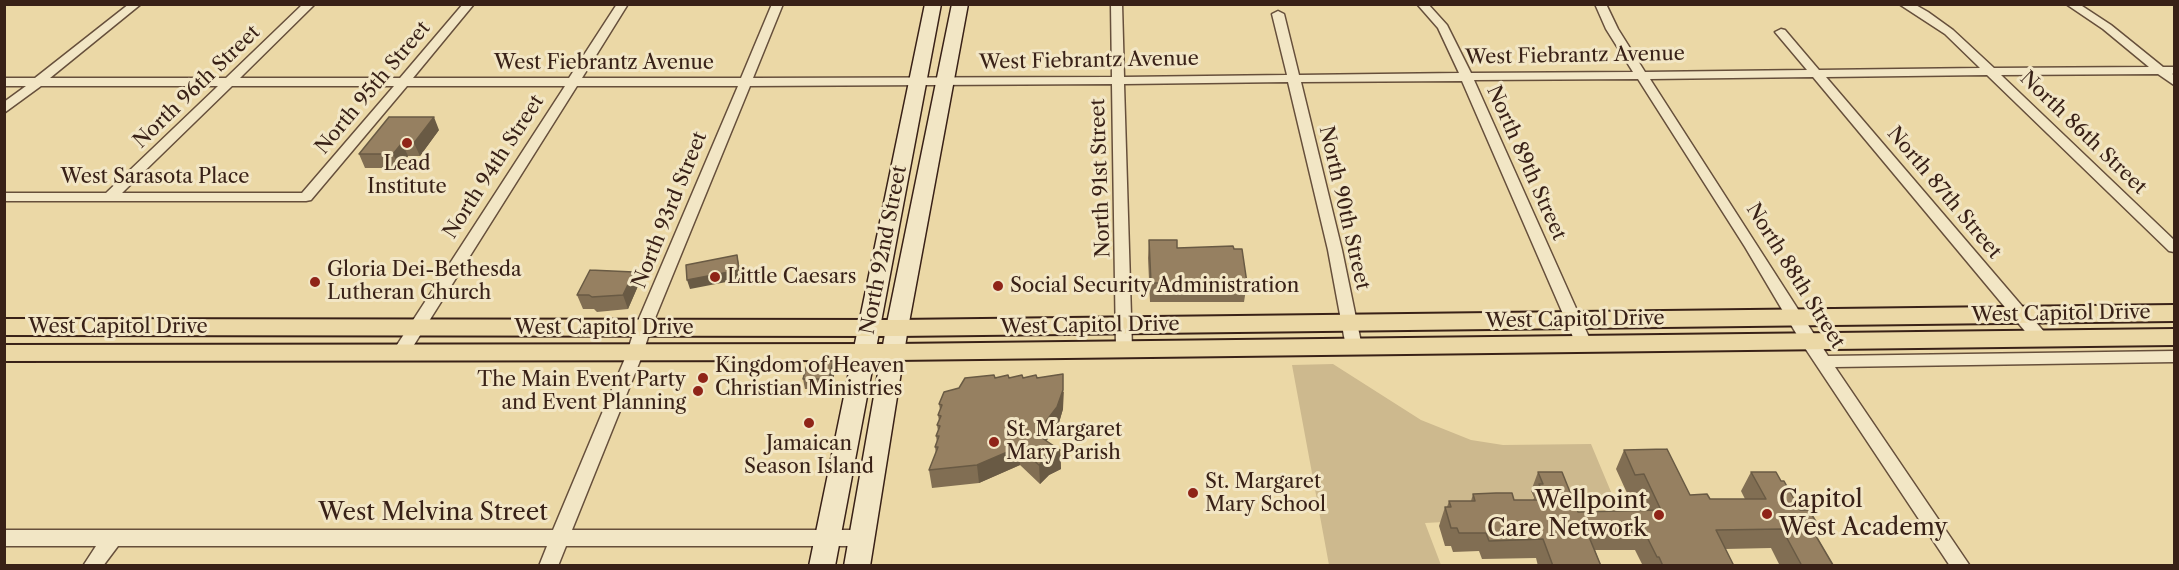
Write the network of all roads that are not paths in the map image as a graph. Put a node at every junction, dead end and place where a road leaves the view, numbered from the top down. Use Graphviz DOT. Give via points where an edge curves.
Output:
graph roads {
  1 [pos="136,4"];
  2 [pos="310,4"];
  3 [pos="469,4"];
  4 [pos="623,4"];
  5 [pos="778,4"];
  6 [pos="933,4"];
  7 [pos="960,4"];
  8 [pos="1116,4"];
  9 [pos="1422,4"];
  10 [pos="1600,4"];
  11 [pos="1904,4"];
  12 [pos="2071,4"];
  13 [pos="1278,14"];
  14 [pos="1781,32"];
  15 [pos="2161,70"];
  16 [pos="2175,70"];
  17 [pos="1991,72"];
  18 [pos="1817,74"];
  19 [pos="1642,75"];
  20 [pos="1467,77"];
  21 [pos="1294,79"];
  22 [pos="1117,80"];
  23 [pos="2175,81"];
  24 [pos="4,82"];
  25 [pos="39,82"];
  26 [pos="231,82"];
  27 [pos="405,82"];
  28 [pos="575,82"];
  29 [pos="745,82"];
  30 [pos="918,82"];
  31 [pos="945,82"];
  32 [pos="4,109"];
  33 [pos="111,196"];
  34 [pos="4,197"];
  35 [pos="306,197"];
  36 [pos="2175,248"];
  37 [pos="2175,313"];
  38 [pos="2021,315"];
  39 [pos="1795,317"];
  40 [pos="1574,320"];
  41 [pos="1349,323"];
  42 [pos="4,327"];
  43 [pos="417,328"];
  44 [pos="643,328"];
  45 [pos="2175,337"];
  46 [pos="1124,338"];
  47 [pos="2040,338"];
  48 [pos="866,340"];
  49 [pos="896,341"];
  50 [pos="1809,341"];
  51 [pos="1584,344"];
  52 [pos="1354,346"];
  53 [pos="401,352"];
  54 [pos="635,352"];
  55 [pos="4,353"];
  56 [pos="2175,357"];
  57 [pos="1823,362"];
  58 [pos="4,538"];
  59 [pos="559,538"];
  60 [pos="861,538"];
  61 [pos="112,539"];
  62 [pos="827,539"];
  63 [pos="92,566"];
  64 [pos="548,566"];
  65 [pos="822,566"];
  66 [pos="857,566"];
  67 [pos="1962,566"];
  1 -- 25 [label="street"];
  2 -- 26 [label="street, North 96th Street"];
  3 -- 27 [label="street, North 95th Street"];
  4 -- 28 [label="street, North 94th Street"];
  5 -- 29 [label="street, North 93rd Street"];
  6 -- 30 [label="main road, North 92nd Street"];
  7 -- 31 [label="main road, North 92nd Street"];
  8 -- 22 [label="street, North 91st Street"];
  9 -- 20 [label="street, North 89th Street" via="1443,27"];
  10 -- 19 [label="street, North 88th Street"];
  11 -- 17 [label="street, North 86th Street" via="1949,32"];
  12 -- 15 [label="street"];
  13 -- 21 [label="street, North 90th Street"];
  14 -- 18 [label="street, North 87th Street"];
  15 -- 16 [label="street, West Fiebrantz Avenue"];
  15 -- 17 [label="street, West Fiebrantz Avenue"];
  15 -- 23 [label="street"];
  17 -- 18 [label="street, West Fiebrantz Avenue"];
  17 -- 36 [label="street, North 86th Street"];
  18 -- 19 [label="street, West Fiebrantz Avenue"];
  18 -- 38 [label="street, North 87th Street"];
  19 -- 20 [label="street, West Fiebrantz Avenue"];
  19 -- 39 [label="street, North 88th Street"];
  20 -- 21 [label="street, West Fiebrantz Avenue"];
  20 -- 40 [label="street, North 89th Street"];
  21 -- 22 [label="street, West Fiebrantz Avenue"];
  21 -- 41 [label="street, North 90th Street"];
  22 -- 31 [label="street, West Fiebrantz Avenue"];
  22 -- 46 [label="street, North 91st Street"];
  24 -- 25 [label="street, West Fiebrantz Avenue"];
  25 -- 26 [label="street, West Fiebrantz Avenue"];
  25 -- 32 [label="street"];
  26 -- 27 [label="street, West Fiebrantz Avenue"];
  26 -- 33 [label="street, North 96th Street"];
  27 -- 28 [label="street, West Fiebrantz Avenue"];
  27 -- 35 [label="street, North 95th Street"];
  28 -- 29 [label="street, West Fiebrantz Avenue"];
  28 -- 43 [label="street, North 94th Street"];
  29 -- 30 [label="street, West Fiebrantz Avenue"];
  29 -- 44 [label="street, North 93rd Street"];
  30 -- 31 [label="street, West Fiebrantz Avenue"];
  30 -- 48 [label="main road, North 92nd Street"];
  31 -- 49 [label="main road, North 92nd Street"];
  33 -- 34 [label="street, West Sarasota Place"];
  33 -- 35 [label="street, West Sarasota Place"];
  37 -- 38 [label="main road, West Capitol Drive"];
  38 -- 39 [label="main road, West Capitol Drive"];
  38 -- 47 [label="street, North 87th Street"];
  39 -- 40 [label="main road, West Capitol Drive"];
  39 -- 50 [label="street, North 88th Street"];
  40 -- 41 [label="main road, West Capitol Drive"];
  40 -- 51 [label="street, North 89th Street"];
  41 -- 46 [label="main road, West Capitol Drive"];
  41 -- 52 [label="street, North 90th Street"];
  42 -- 43 [label="main road, West Capitol Drive"];
  43 -- 44 [label="main road, West Capitol Drive"];
  43 -- 53 [label="street, North 94th Street"];
  44 -- 48 [label="main road, West Capitol Drive"];
  44 -- 54 [label="street, North 93rd Street"];
  45 -- 47 [label="main road, West Capitol Drive"];
  46 -- 49 [label="main road, West Capitol Drive"];
  46 -- 49 [label="main road, West Capitol Drive" via="1038,327 1023,336"];
  46 -- 52 [label="main road, West Capitol Drive"];
  47 -- 50 [label="main road, West Capitol Drive"];
  48 -- 49 [label="main road, West Capitol Drive"];
  48 -- 54 [label="main road, West Capitol Drive" via="772,352"];
  48 -- 62 [label="main road, North 92nd Street"];
  49 -- 60 [label="main road, North 92nd Street"];
  50 -- 51 [label="main road, West Capitol Drive"];
  50 -- 57 [label="street, North 88th Street"];
  51 -- 52 [label="main road, West Capitol Drive"];
  53 -- 54 [label="main road, West Capitol Drive"];
  53 -- 55 [label="main road, West Capitol Drive"];
  54 -- 59 [label="street, North 93rd Street"];
  56 -- 57 [label="street"];
  57 -- 67 [label="street, North 88th Street"];
  58 -- 61 [label="street, West Melvina Street"];
  59 -- 61 [label="street, West Melvina Street"];
  59 -- 62 [label="street, West Melvina Street"];
  59 -- 64 [label="street, North 93rd Street"];
  60 -- 62 [label="street, West Melvina Street"];
  60 -- 66 [label="main road, North 92nd Street"];
  61 -- 63 [label="street"];
  62 -- 65 [label="main road, North 92nd Street"];
}
